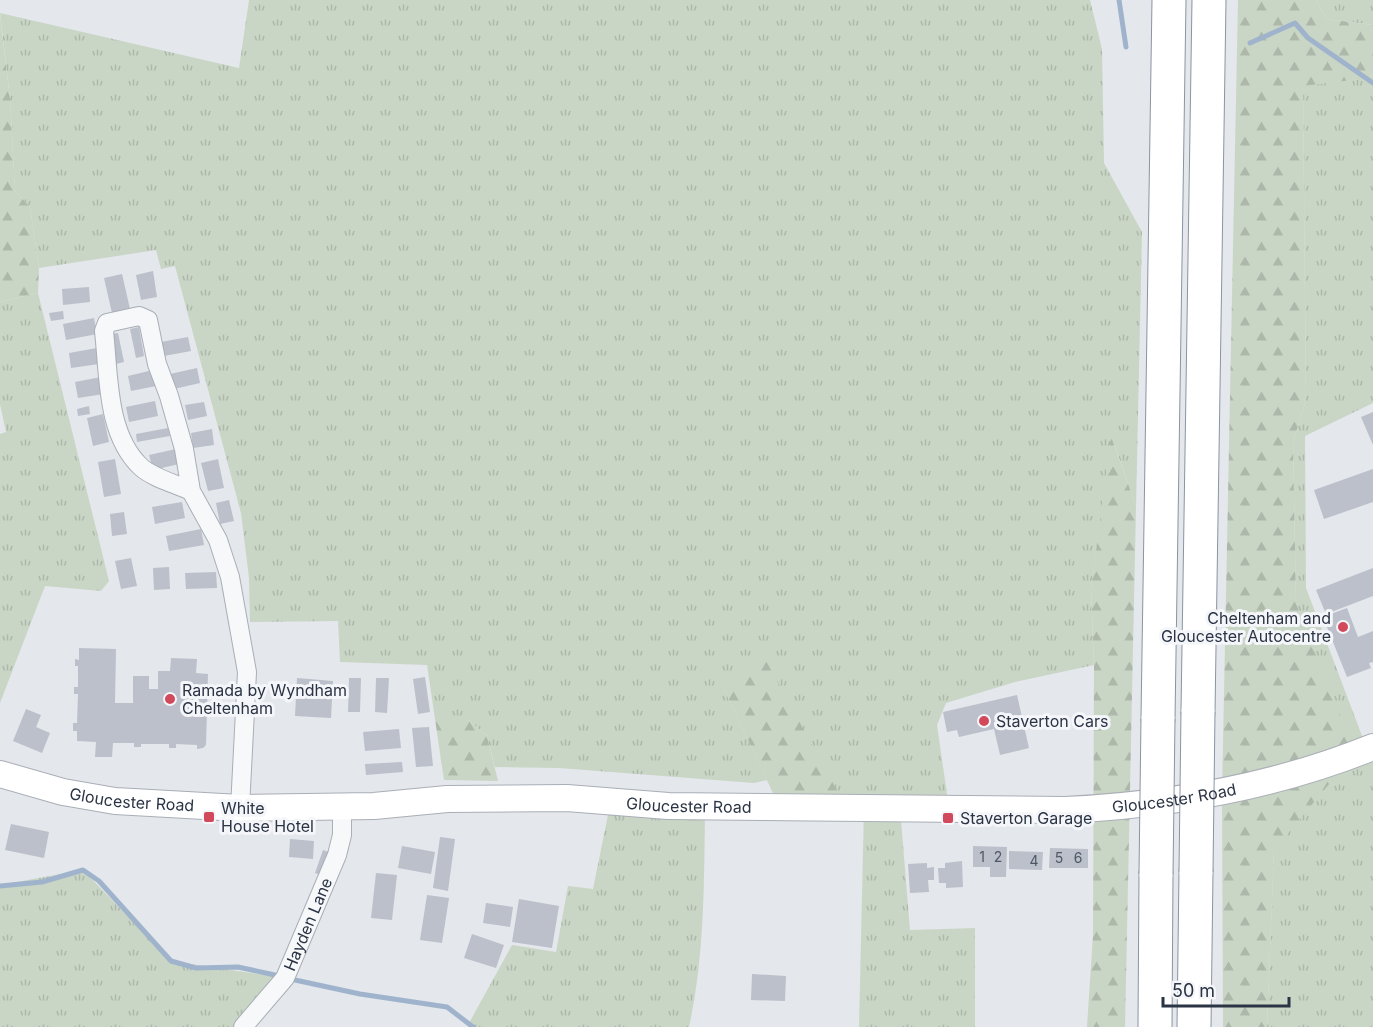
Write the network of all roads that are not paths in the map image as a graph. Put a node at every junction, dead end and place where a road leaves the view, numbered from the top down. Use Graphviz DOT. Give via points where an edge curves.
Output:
graph roads {
  1 [pos="1169,0"];
  2 [pos="1209,0"];
  3 [pos="191,491"];
  4 [pos="1373,747"];
  5 [pos="0,774"];
  6 [pos="342,807"];
  7 [pos="240,808"];
  8 [pos="243,1027"];
  9 [pos="1155,1027"];
  10 [pos="1194,1027"];
  1 -- 9 [label="highway, bridge"];
  2 -- 10 [label="highway, bridge"];
  3 -- 3 [label="street" via="184,449 157,364 148,320 139,316 107,322 104,331 115,426 128,453 142,469"];
  3 -- 7 [label="street" via="218,540 230,577 247,672"];
  4 -- 6 [label="main road, Gloucester Road" via="1222,793 1094,809 686,807 567,798 447,799"];
  5 -- 7 [label="main road, Gloucester Road" via="63,792 115,801"];
  6 -- 7 [label="main road, Gloucester Road"];
  6 -- 8 [label="street, Hayden Lane" via="338,855 285,978"];
}
